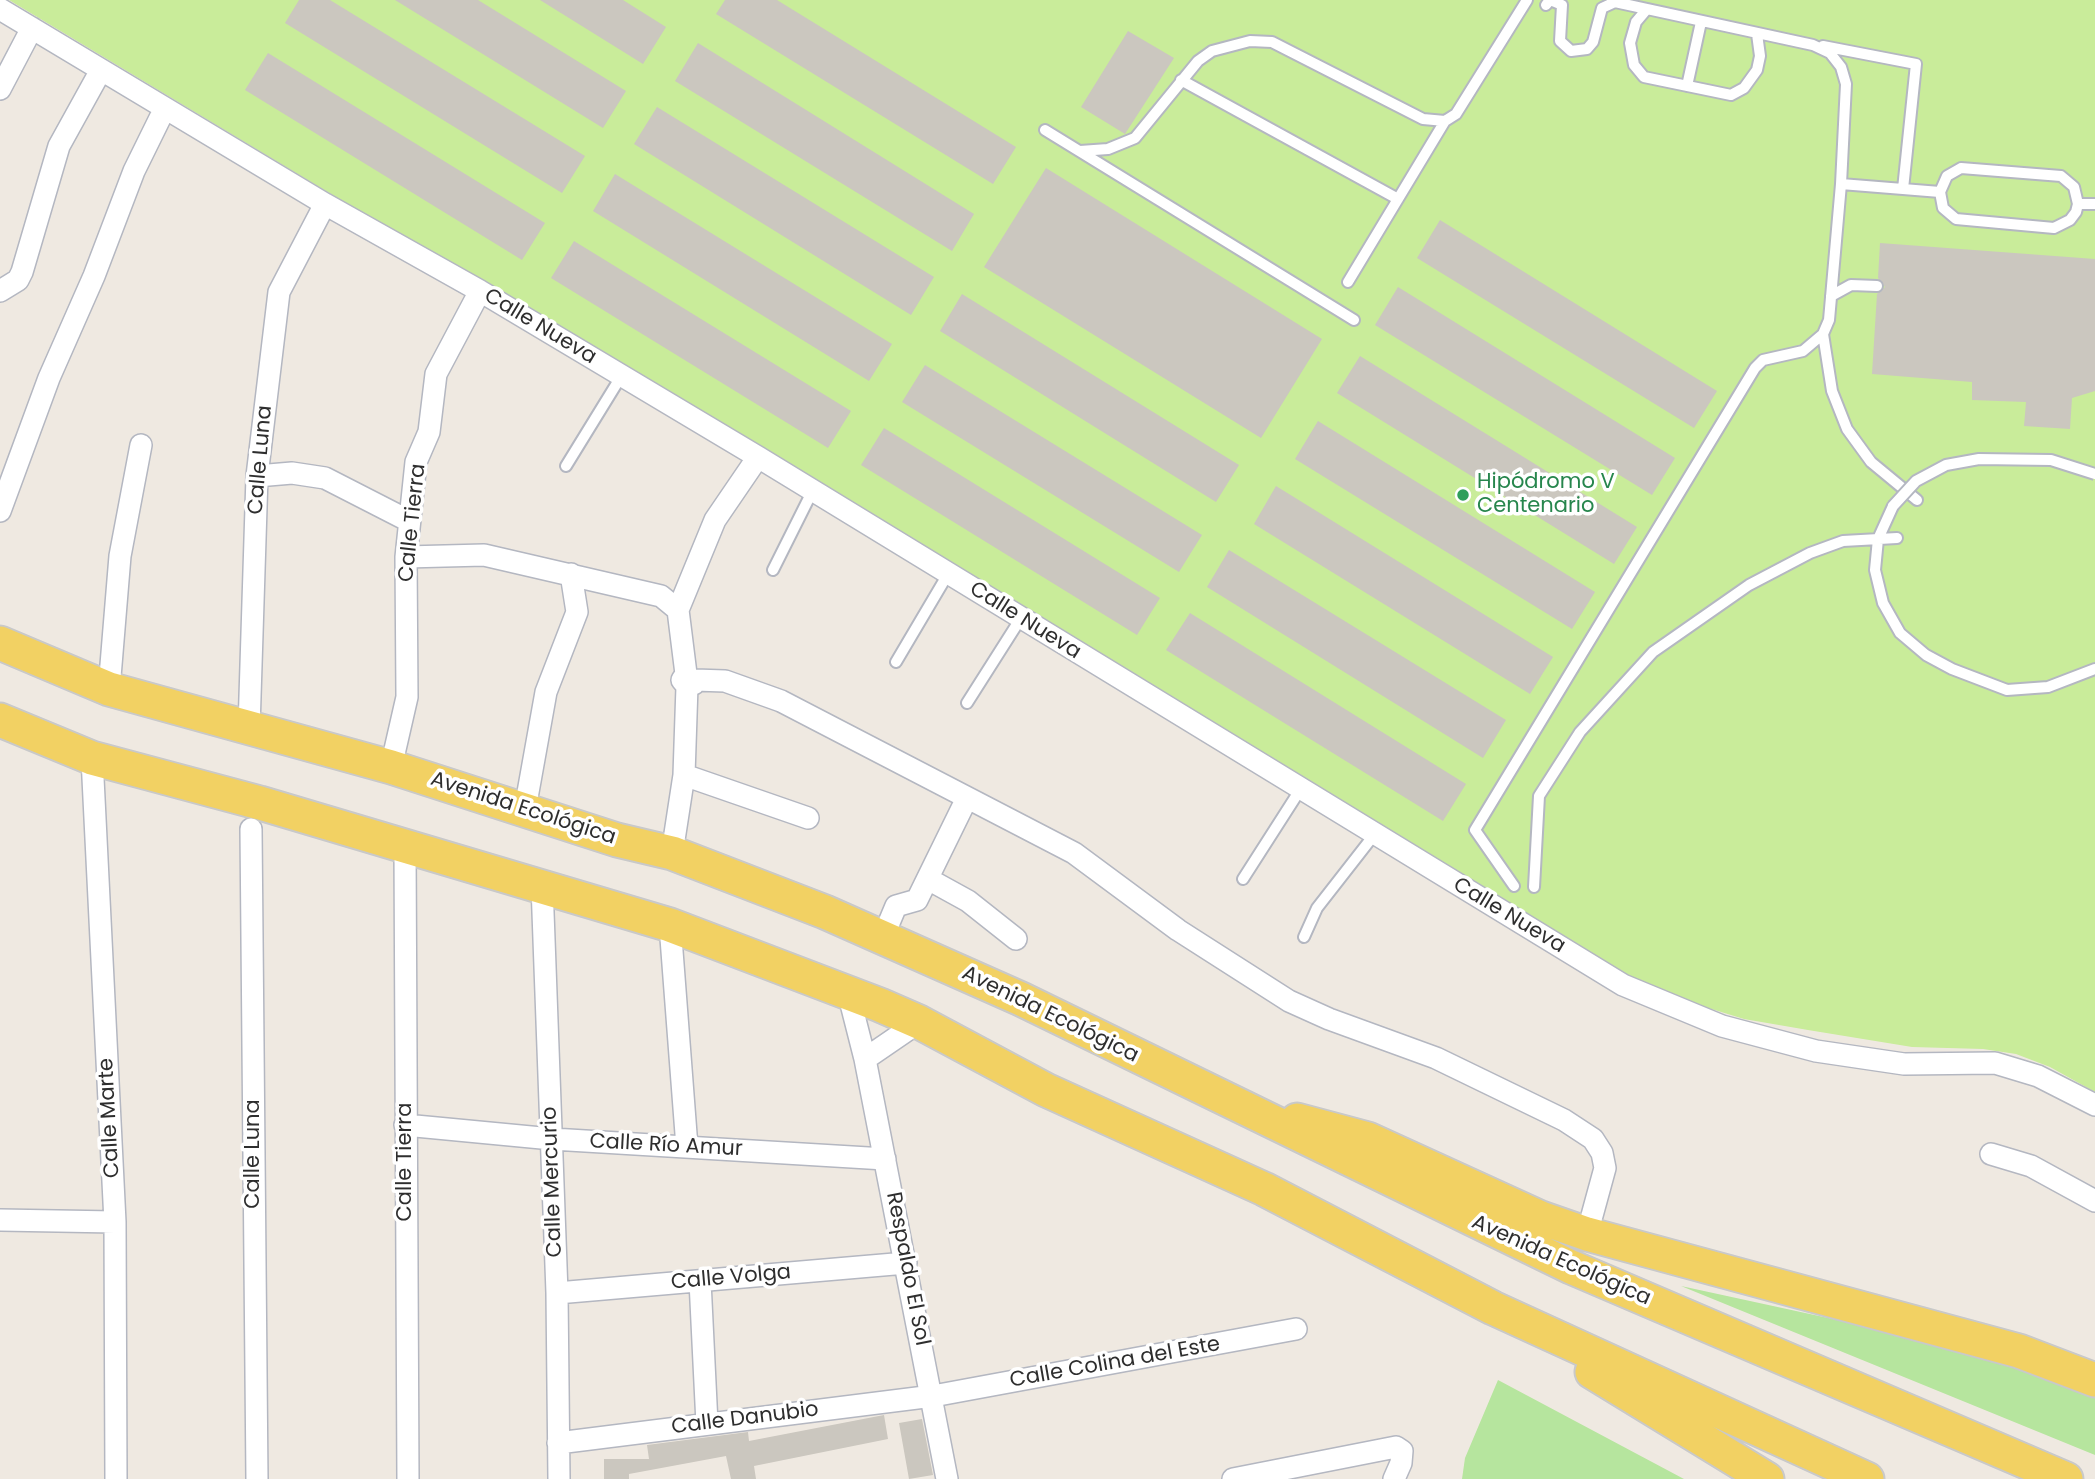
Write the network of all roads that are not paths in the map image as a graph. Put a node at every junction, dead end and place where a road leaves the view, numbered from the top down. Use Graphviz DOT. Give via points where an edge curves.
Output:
graph roads {
  1 [pos="1527,0"];
  2 [pos="1548,2"];
  3 [pos="0,9"];
  4 [pos="1647,9"];
  5 [pos="1701,22"];
  6 [pos="32,28"];
  7 [pos="1757,34"];
  8 [pos="1813,45"];
  9 [pos="101,70"];
  10 [pos="1181,80"];
  11 [pos="1687,86"];
  12 [pos="0,89"];
  13 [pos="165,108"];
  14 [pos="1445,121"];
  15 [pos="1045,130"];
  16 [pos="1080,151"];
  17 [pos="1840,184"];
  18 [pos="1903,189"];
  19 [pos="1940,191"];
  20 [pos="1398,199"];
  21 [pos="325,204"];
  22 [pos="2078,204"];
  23 [pos="2095,204"];
  24 [pos="1348,282"];
  25 [pos="1877,286"];
  26 [pos="4,290"];
  27 [pos="480,291"];
  28 [pos="1831,296"];
  29 [pos="1354,320"];
  30 [pos="1822,334"];
  31 [pos="622,375"];
  32 [pos="141,445"];
  33 [pos="758,457"];
  34 [pos="566,466"];
  35 [pos="2095,474"];
  36 [pos="257,476"];
  37 [pos="813,491"];
  38 [pos="1917,500"];
  39 [pos="1,502"];
  40 [pos="409,521"];
  41 [pos="1897,538"];
  42 [pos="1878,539"];
  43 [pos="406,556"];
  44 [pos="773,570"];
  45 [pos="571,574"];
  46 [pos="948,574"];
  47 [pos="678,610"];
  48 [pos="1021,618"];
  49 [pos="0,643"];
  50 [pos="896,662"];
  51 [pos="2095,669"];
  52 [pos="689,680"];
  53 [pos="109,689"];
  54 [pos="967,703"];
  55 [pos="0,720"];
  56 [pos="249,728"];
  57 [pos="92,758"];
  58 [pos="391,767"];
  59 [pos="684,775"];
  60 [pos="1300,790"];
  61 [pos="967,798"];
  62 [pos="525,809"];
  63 [pos="808,818"];
  64 [pos="251,829"];
  65 [pos="1374,835"];
  66 [pos="405,846"];
  67 [pos="672,853"];
  68 [pos="928,879"];
  69 [pos="1243,880"];
  70 [pos="542,885"];
  71 [pos="1514,886"];
  72 [pos="1534,887"];
  73 [pos="670,925"];
  74 [pos="883,937"];
  75 [pos="1304,937"];
  76 [pos="1016,939"];
  77 [pos="848,992"];
  78 [pos="919,1022"];
  79 [pos="865,1059"];
  80 [pos="2095,1105"];
  81 [pos="1250,1113"];
  82 [pos="405,1125"];
  83 [pos="552,1139"];
  84 [pos="687,1147"];
  85 [pos="1991,1154"];
  86 [pos="885,1159"];
  87 [pos="2095,1202"];
  88 [pos="0,1220"];
  89 [pos="115,1222"];
  90 [pos="1587,1234"];
  91 [pos="906,1263"];
  92 [pos="699,1281"];
  93 [pos="557,1293"];
  94 [pos="1493,1308"];
  95 [pos="1296,1329"];
  96 [pos="2095,1380"];
  97 [pos="933,1396"];
  98 [pos="707,1424"];
  99 [pos="558,1443"];
  100 [pos="1397,1471"];
  101 [pos="116,1479"];
  102 [pos="257,1479"];
  103 [pos="408,1479"];
  104 [pos="559,1479"];
  105 [pos="947,1479"];
  106 [pos="1233,1479"];
  107 [pos="1767,1479"];
  108 [pos="1867,1479"];
  109 [pos="2066,1479"];
  1 -- 14 [label="lane" via="1456,114"];
  2 -- 4 [label="lane" via="1562,5 1560,41 1571,51 1587,49 1593,42 1597,16 1608,4"];
  3 -- 6 [label="street, Calle Nueva"];
  4 -- 5 [label="lane"];
  4 -- 11 [label="lane" via="1630,36 1634,65 1644,77"];
  5 -- 7 [label="lane"];
  5 -- 11 [label="lane"];
  6 -- 9 [label="street, Calle Nueva"];
  6 -- 12 [label="street"];
  7 -- 8 [label="lane"];
  7 -- 11 [label="lane" via="1759,63 1744,88 1731,95"];
  8 -- 17 [label="lane" via="1830,53 1846,84"];
  8 -- 18 [label="lane" via="1916,64"];
  9 -- 13 [label="street, Calle Nueva"];
  9 -- 26 [label="street" via="59,146 22,272"];
  10 -- 14 [label="lane" via="1212,51 1250,41 1272,42 1423,119"];
  10 -- 16 [label="lane" via="1135,138 1108,149"];
  10 -- 20 [label="lane"];
  13 -- 21 [label="street, Calle Nueva"];
  13 -- 39 [label="street" via="134,171"];
  14 -- 20 [label="lane"];
  15 -- 16 [label="lane"];
  16 -- 29 [label="lane"];
  17 -- 18 [label="lane"];
  17 -- 28 [label="lane"];
  18 -- 19 [label="lane"];
  19 -- 22 [label="lane" via="1947,176 1961,167 2053,174 2074,187"];
  19 -- 22 [label="lane" via="1943,208 1964,222 2054,228 2070,220"];
  20 -- 24 [label="lane"];
  21 -- 27 [label="street, Calle Nueva"];
  21 -- 36 [label="street, Calle Luna" via="279,292"];
  22 -- 23 [label="lane"];
  25 -- 28 [label="lane" via="1851,285"];
  27 -- 31 [label="street, Calle Nueva"];
  27 -- 40 [label="street, Calle Tierra" via="436,374 429,432 416,462"];
  28 -- 30 [label="lane" via="1829,320"];
  30 -- 38 [label="lane" via="1832,391 1847,429 1871,461"];
  30 -- 71 [label="lane" via="1803,351 1763,360 1755,368 1475,830"];
  31 -- 33 [label="street, Calle Nueva"];
  31 -- 34 [label="lane"];
  32 -- 53 [label="street" via="120,556"];
  33 -- 37 [label="street, Calle Nueva"];
  33 -- 47 [label="street" via="715,520"];
  35 -- 42 [label="lane, bridge" via="2051,460 1979,459 1946,465 1916,481 1893,506"];
  36 -- 40 [label="street" via="292,473 325,478"];
  36 -- 56 [label="street, Calle Luna"];
  37 -- 44 [label="lane"];
  37 -- 46 [label="street, Calle Nueva"];
  40 -- 43 [label="street, Calle Tierra"];
  41 -- 42 [label="lane"];
  42 -- 51 [label="lane" via="1875,570 1883,604 1900,633 1926,655 2007,690 2048,687"];
  42 -- 72 [label="lane" via="1843,541 1749,584 1686,626 1624,681 1572,743 1539,796"];
  43 -- 45 [label="street" via="484,555"];
  43 -- 58 [label="street, Calle Tierra" via="407,697"];
  45 -- 47 [label="street" via="661,596"];
  45 -- 62 [label="street" via="577,612 546,692"];
  46 -- 48 [label="street, Calle Nueva"];
  46 -- 50 [label="lane"];
  47 -- 52 [label="street"];
  48 -- 54 [label="lane"];
  48 -- 60 [label="street, Calle Nueva"];
  49 -- 53 [label="main road, Avenida Ecológica"];
  52 -- 59 [label="street"];
  52 -- 61 [label="street" via="725,681 781,701"];
  53 -- 56 [label="main road, Avenida Ecológica"];
  55 -- 57 [label="main road"];
  56 -- 58 [label="main road, Avenida Ecológica"];
  57 -- 66 [label="main road"];
  57 -- 89 [label="street, Calle Marte"];
  58 -- 62 [label="main road, Avenida Ecológica"];
  59 -- 63 [label="street"];
  59 -- 67 [label="street"];
  60 -- 65 [label="street, Calle Nueva"];
  60 -- 69 [label="lane"];
  61 -- 68 [label="street"];
  61 -- 90 [label="street" via="1074,853 1178,930 1289,1000 1436,1058 1564,1120 1593,1139 1605,1168"];
  62 -- 67 [label="main road, Avenida Ecológica"];
  64 -- 102 [label="street, Calle Luna"];
  65 -- 75 [label="lane" via="1317,908"];
  65 -- 80 [label="street, Calle Nueva" via="1623,985 1722,1027 1861,1060 1995,1063 2038,1076"];
  66 -- 70 [label="main road"];
  66 -- 82 [label="street, Calle Tierra"];
  67 -- 74 [label="main road, Avenida Ecológica"];
  68 -- 74 [label="street" via="915,902 896,906"];
  68 -- 76 [label="street" via="968,901"];
  70 -- 73 [label="main road"];
  70 -- 83 [label="street, Calle Mercurio"];
  73 -- 77 [label="main road"];
  73 -- 84 [label="street"];
  74 -- 81 [label="main road, Avenida Ecológica" via="1021,999"];
  77 -- 78 [label="main road"];
  77 -- 79 [label="street, Respaldo El Sol"];
  78 -- 79 [label="street"];
  78 -- 94 [label="main road" via="1046,1090 1264,1189"];
  79 -- 86 [label="street, Respaldo El Sol"];
  81 -- 90 [label="main road" via="1308,1122 1368,1139 1541,1218"];
  81 -- 109 [label="main road, Avenida Ecológica" via="1571,1266"];
  82 -- 83 [label="street, Calle Río Amur"];
  82 -- 103 [label="street, Calle Tierra"];
  83 -- 84 [label="street, Calle Río Amur"];
  83 -- 93 [label="street, Calle Mercurio"];
  84 -- 86 [label="street, Calle Río Amur"];
  85 -- 87 [label="street" via="2031,1166"];
  86 -- 91 [label="street, Respaldo El Sol"];
  88 -- 89 [label="street"];
  89 -- 101 [label="street, Calle Marte"];
  90 -- 96 [label="main road" via="2019,1351"];
  91 -- 92 [label="street, Calle Volga"];
  91 -- 97 [label="street, Respaldo El Sol"];
  92 -- 93 [label="street, Calle Volga"];
  92 -- 98 [label="street"];
  93 -- 99 [label="street, Calle Mercurio"];
  94 -- 107 [label="main road"];
  94 -- 108 [label="main road"];
  95 -- 97 [label="street, Calle Colina del Este"];
  97 -- 98 [label="street, Calle Danubio"];
  97 -- 105 [label="street, Respaldo El Sol"];
  98 -- 99 [label="street, Calle Danubio"];
  99 -- 104 [label="street, Calle Mercurio"];
  100 -- 106 [label="street" via="1402,1451 1396,1447"];
}
